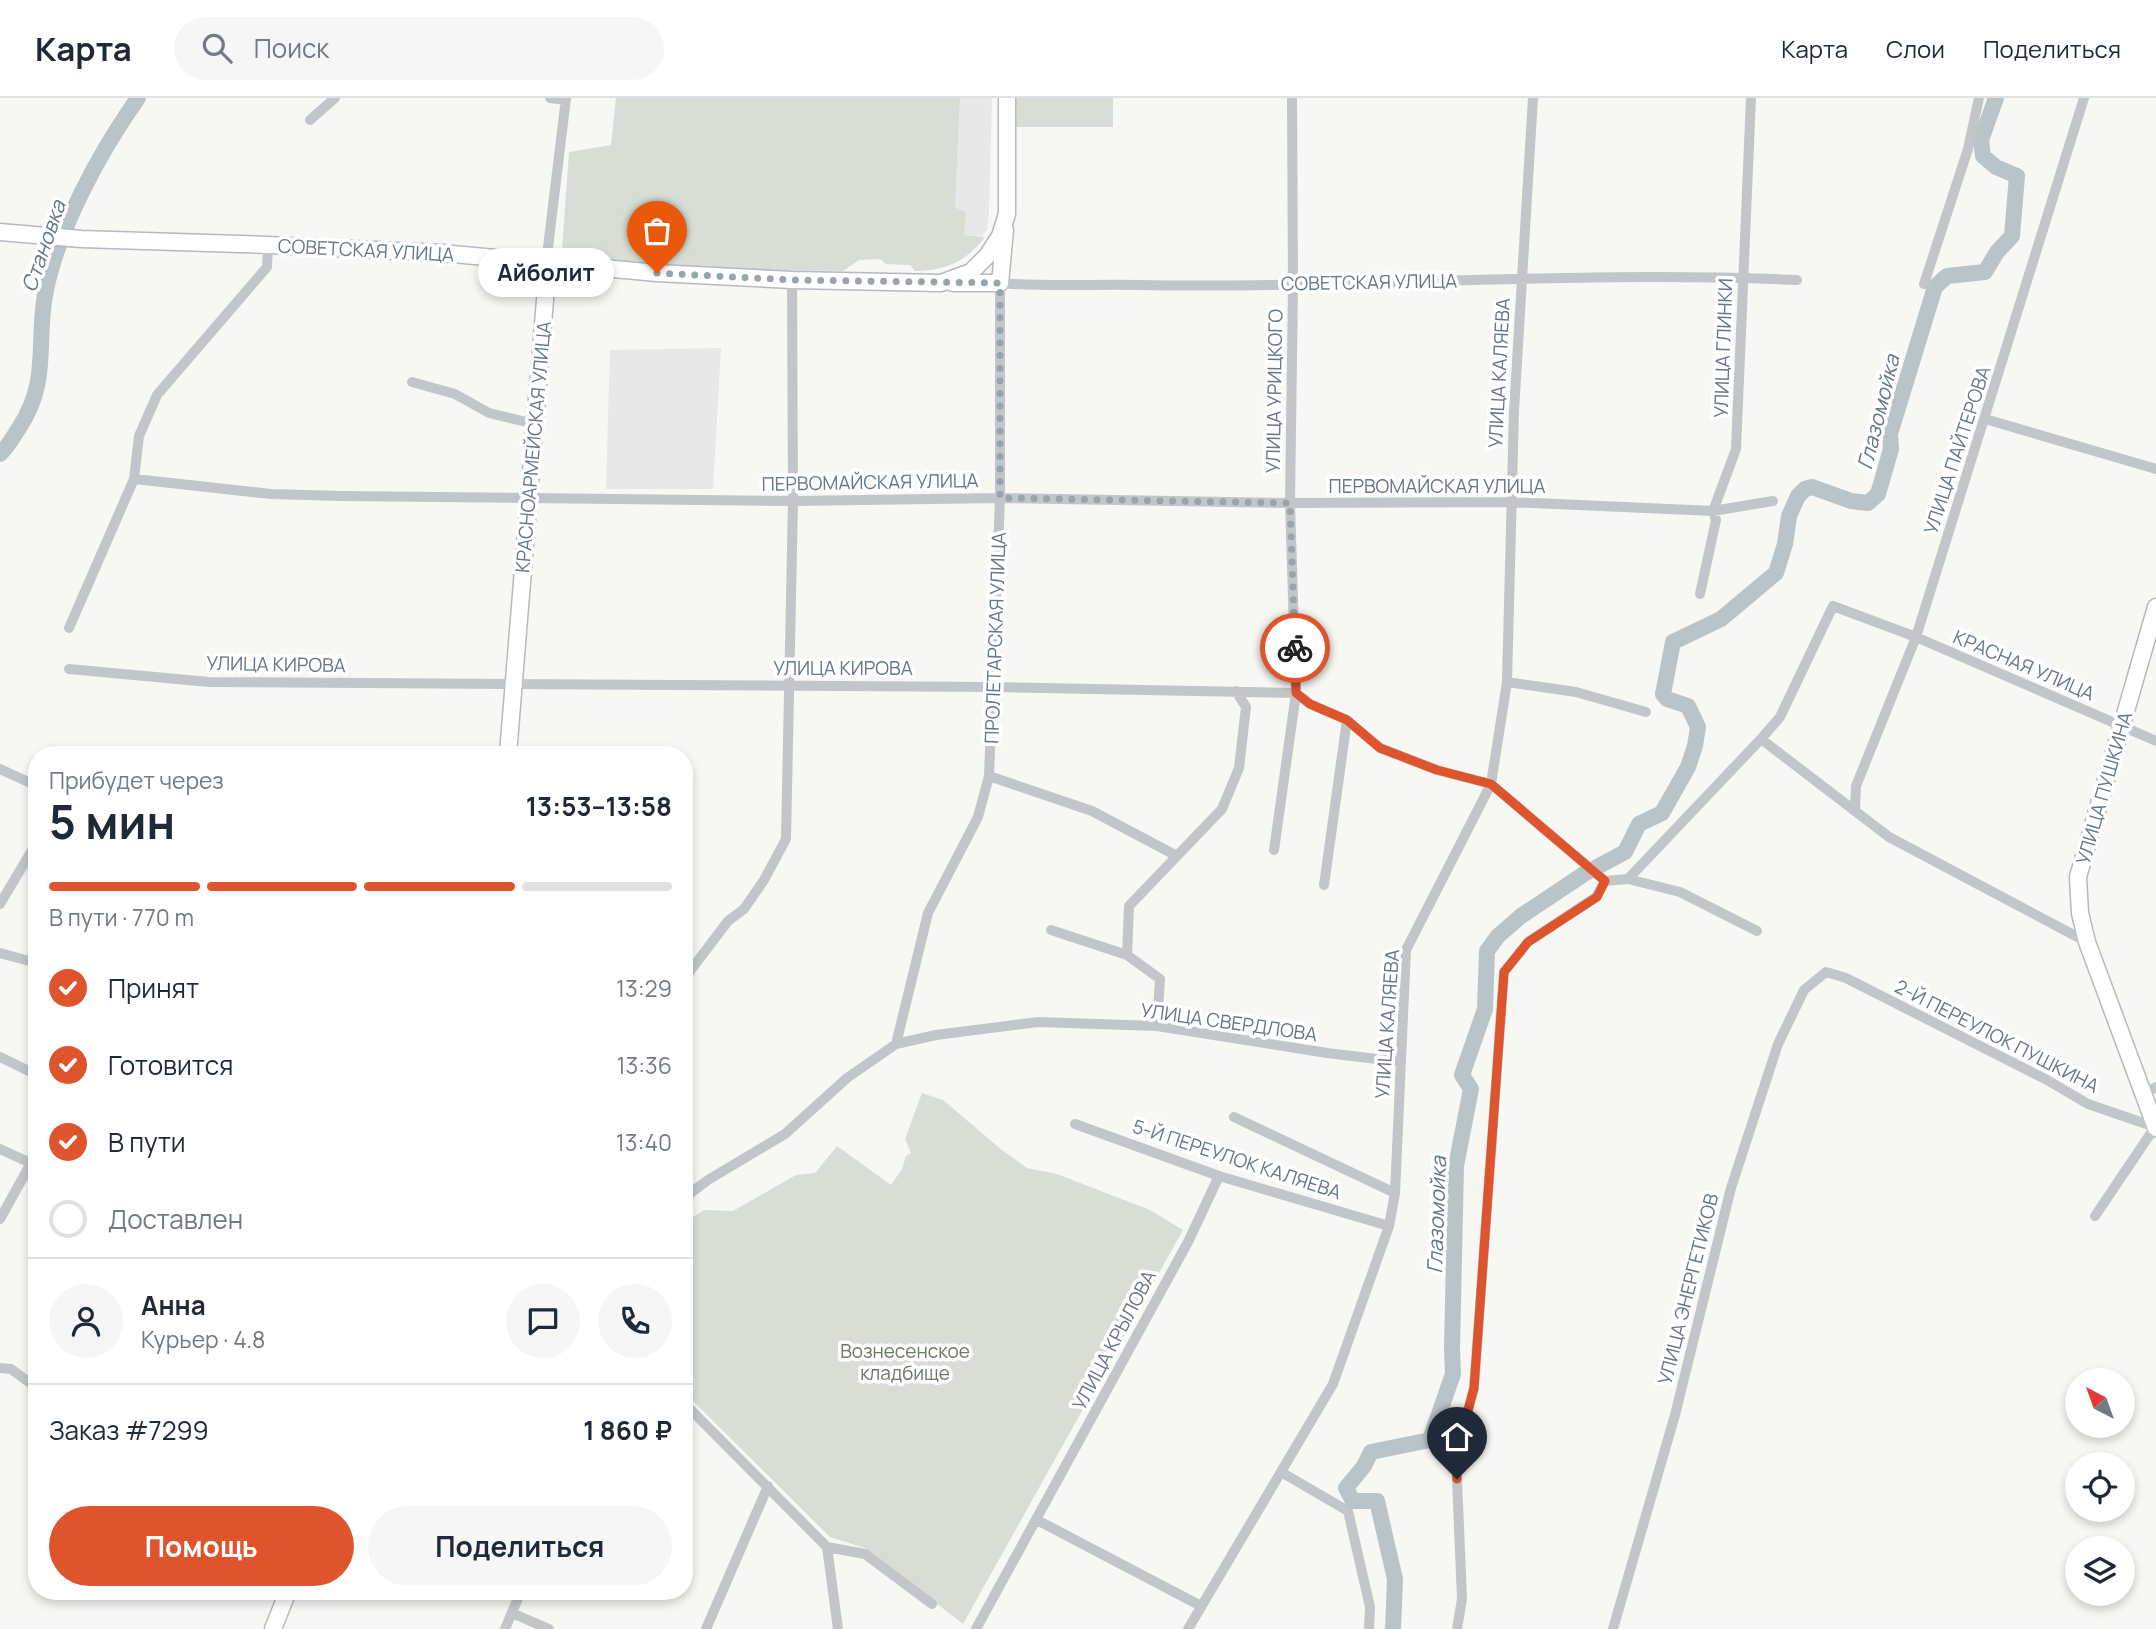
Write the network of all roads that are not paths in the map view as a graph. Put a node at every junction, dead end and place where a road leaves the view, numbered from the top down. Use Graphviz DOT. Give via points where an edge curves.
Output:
graph roads {
  1 [pos="335,98"];
  2 [pos="550,98"];
  3 [pos="1007,98"];
  4 [pos="1292,98"];
  5 [pos="1533,98"];
  6 [pos="1751,98"];
  7 [pos="1979,98"];
  8 [pos="2084,98"];
  9 [pos="566,99"];
  10 [pos="310,120"];
  11 [pos="1006,214"];
  12 [pos="0,232"];
  13 [pos="268,245"];
  14 [pos="546,264"];
  15 [pos="971,272"];
  16 [pos="1521,278"];
  17 [pos="1743,278"];
  18 [pos="792,280"];
  19 [pos="1797,280"];
  20 [pos="941,283"];
  21 [pos="1000,283"];
  22 [pos="1293,284"];
  23 [pos="1924,284"];
  24 [pos="412,382"];
  25 [pos="1985,419"];
  26 [pos="535,424"];
  27 [pos="2156,469"];
  28 [pos="134,479"];
  29 [pos="1000,498"];
  30 [pos="528,499"];
  31 [pos="793,501"];
  32 [pos="1773,501"];
  33 [pos="1510,502"];
  34 [pos="1290,503"];
  35 [pos="1713,511"];
  36 [pos="1700,594"];
  37 [pos="2156,607"];
  38 [pos="69,628"];
  39 [pos="1916,638"];
  40 [pos="69,669"];
  41 [pos="1507,682"];
  42 [pos="514,683"];
  43 [pos="790,685"];
  44 [pos="993,687"];
  45 [pos="1236,691"];
  46 [pos="1296,693"];
  47 [pos="1646,712"];
  48 [pos="1347,720"];
  49 [pos="2121,726"];
  50 [pos="1761,739"];
  51 [pos="2156,741"];
  52 [pos="509,746"];
  53 [pos="0,769"];
  54 [pos="989,776"];
  55 [pos="28,782"];
  56 [pos="1491,784"];
  57 [pos="1855,809"];
  58 [pos="1274,850"];
  59 [pos="1177,856"];
  60 [pos="28,857"];
  61 [pos="1628,879"];
  62 [pos="1605,881"];
  63 [pos="1324,885"];
  64 [pos="0,904"];
  65 [pos="1051,930"];
  66 [pos="1757,931"];
  67 [pos="2087,942"];
  68 [pos="0,953"];
  69 [pos="1126,955"];
  70 [pos="28,961"];
  71 [pos="693,967"];
  72 [pos="1826,972"];
  73 [pos="1157,1026"];
  74 [pos="896,1044"];
  75 [pos="0,1058"];
  76 [pos="1401,1062"];
  77 [pos="28,1071"];
  78 [pos="2149,1091"];
  79 [pos="1234,1117"];
  80 [pos="1075,1124"];
  81 [pos="2156,1128"];
  82 [pos="0,1149"];
  83 [pos="28,1161"];
  84 [pos="28,1174"];
  85 [pos="1219,1176"];
  86 [pos="693,1191"];
  87 [pos="1395,1194"];
  88 [pos="2095,1216"];
  89 [pos="0,1219"];
  90 [pos="1389,1226"];
  91 [pos="0,1368"];
  92 [pos="28,1381"];
  93 [pos="693,1412"];
  94 [pos="1281,1472"];
  95 [pos="768,1486"];
  96 [pos="1037,1520"];
  97 [pos="827,1547"];
  98 [pos="284,1600"];
  99 [pos="517,1600"];
  100 [pos="932,1604"];
  101 [pos="1201,1606"];
  102 [pos="512,1613"];
  103 [pos="273,1629"];
  104 [pos="505,1629"];
  105 [pos="549,1629"];
  106 [pos="706,1629"];
  107 [pos="838,1629"];
  108 [pos="976,1629"];
  109 [pos="1188,1629"];
  110 [pos="1369,1629"];
  111 [pos="1457,1629"];
  112 [pos="1613,1629"];
  1 -- 10 [label="street"];
  2 -- 9 [label="street"];
  3 -- 11 [label="main road, ПРОЛЕТАРСКАЯ УЛИЦА"];
  4 -- 22 [label="street, УЛИЦА УРИЦКОГО"];
  5 -- 16 [label="street, УЛИЦА КАЛЯЕВА"];
  6 -- 17 [label="street, УЛИЦА ГЛИНКИ"];
  7 -- 23 [label="street" via="1968,149"];
  8 -- 25 [label="street, УЛИЦА ПАЙТЕРОВА"];
  9 -- 14 [label="street, КРАСНОАРМЕЙСКАЯ УЛИЦА"];
  11 -- 15 [label="main road, ПРОЛЕТАРСКАЯ УЛИЦА" via="1000,236"];
  11 -- 21 [label="main road, ПРОЛЕТАРСКАЯ УЛИЦА"];
  12 -- 13 [label="main road, СОВЕТСКАЯ УЛИЦА"];
  13 -- 14 [label="main road, СОВЕТСКАЯ УЛИЦА" via="442,253"];
  13 -- 28 [label="street" via="267,267 158,395 139,436"];
  14 -- 18 [label="main road, СОВЕТСКАЯ УЛИЦА"];
  14 -- 26 [label="main road, КРАСНОАРМЕЙСКАЯ УЛИЦА"];
  15 -- 20 [label="main road, СОВЕТСКАЯ УЛИЦА"];
  16 -- 17 [label="street, СОВЕТСКАЯ УЛИЦА"];
  16 -- 22 [label="street, СОВЕТСКАЯ УЛИЦА"];
  16 -- 33 [label="street, УЛИЦА КАЛЯЕВА"];
  17 -- 19 [label="street, СОВЕТСКАЯ УЛИЦА"];
  17 -- 35 [label="street, УЛИЦА ГЛИНКИ" via="1736,449"];
  18 -- 20 [label="main road, СОВЕТСКАЯ УЛИЦА"];
  18 -- 31 [label="street"];
  20 -- 21 [label="main road, СОВЕТСКАЯ УЛИЦА"];
  21 -- 22 [label="street, СОВЕТСКАЯ УЛИЦА"];
  21 -- 29 [label="street, ПРОЛЕТАРСКАЯ УЛИЦА"];
  22 -- 34 [label="street, УЛИЦА УРИЦКОГО"];
  24 -- 26 [label="street" via="455,394 489,413"];
  25 -- 27 [label="street"];
  25 -- 39 [label="street, УЛИЦА ПАЙТЕРОВА"];
  26 -- 30 [label="main road, КРАСНОАРМЕЙСКАЯ УЛИЦА"];
  28 -- 30 [label="street, ПЕРВОМАЙСКАЯ УЛИЦА" via="271,494"];
  28 -- 38 [label="street"];
  29 -- 31 [label="street, ПЕРВОМАЙСКАЯ УЛИЦА"];
  29 -- 34 [label="street, ПЕРВОМАЙСКАЯ УЛИЦА"];
  29 -- 44 [label="street, ПРОЛЕТАРСКАЯ УЛИЦА"];
  30 -- 31 [label="street, ПЕРВОМАЙСКАЯ УЛИЦА"];
  30 -- 42 [label="main road, КРАСНОАРМЕЙСКАЯ УЛИЦА"];
  31 -- 43 [label="street"];
  32 -- 35 [label="street, ПЕРВОМАЙСКАЯ УЛИЦА"];
  33 -- 34 [label="street, ПЕРВОМАЙСКАЯ УЛИЦА"];
  33 -- 35 [label="street, ПЕРВОМАЙСКАЯ УЛИЦА"];
  33 -- 41 [label="street, УЛИЦА КАЛЯЕВА"];
  34 -- 46 [label="street, УЛИЦА УРИЦКОГО"];
  35 -- 36 [label="street, УЛИЦА ГЛИНКИ" via="1716,520"];
  37 -- 49 [label="main road, УЛИЦА ПУШКИНА"];
  39 -- 49 [label="street, КРАСНАЯ УЛИЦА"];
  39 -- 50 [label="street, КРАСНАЯ УЛИЦА" via="1833,606 1780,717"];
  39 -- 57 [label="street, УЛИЦА ПАЙТЕРОВА" via="1856,786"];
  40 -- 42 [label="street, УЛИЦА КИРОВА" via="209,682"];
  41 -- 47 [label="street" via="1576,692"];
  41 -- 56 [label="street, УЛИЦА КАЛЯЕВА"];
  42 -- 43 [label="street, УЛИЦА КИРОВА"];
  42 -- 52 [label="main road, КРАСНОАРМЕЙСКАЯ УЛИЦА"];
  43 -- 44 [label="street, УЛИЦА КИРОВА"];
  43 -- 71 [label="street" via="786,839 744,909 728,921"];
  44 -- 45 [label="street, УЛИЦА КИРОВА"];
  44 -- 54 [label="street, ПРОЛЕТАРСКАЯ УЛИЦА"];
  45 -- 46 [label="street, УЛИЦА КИРОВА"];
  45 -- 59 [label="street" via="1246,707 1239,768 1222,809"];
  46 -- 48 [label="street, УЛИЦА КИРОВА"];
  46 -- 58 [label="street, УЛИЦА УРИЦКОГО"];
  48 -- 56 [label="street, УЛИЦА КИРОВА" via="1380,748"];
  48 -- 63 [label="street"];
  49 -- 51 [label="street, КРАСНАЯ УЛИЦА"];
  49 -- 67 [label="main road, УЛИЦА ПУШКИНА" via="2078,877"];
  50 -- 57 [label="street"];
  50 -- 61 [label="street"];
  53 -- 55 [label="street"];
  54 -- 59 [label="street" via="1092,811"];
  54 -- 74 [label="street, ПРОЛЕТАРСКАЯ УЛИЦА" via="978,817 928,913"];
  56 -- 62 [label="street, УЛИЦА КИРОВА"];
  56 -- 76 [label="street, УЛИЦА КАЛЯЕВА" via="1406,950"];
  57 -- 67 [label="street" via="1889,837"];
  59 -- 69 [label="street" via="1129,906"];
  60 -- 64 [label="street"];
  61 -- 62 [label="street"];
  61 -- 66 [label="street" via="1680,892"];
  62 -- 111 [label="street" via="1597,897 1528,942 1504,972 1474,1388 1456,1455 1462,1599"];
  65 -- 69 [label="street"];
  67 -- 78 [label="main road, УЛИЦА ПУШКИНА"];
  68 -- 70 [label="street"];
  69 -- 73 [label="street" via="1160,979"];
  72 -- 81 [label="street, 2-Й ПЕРЕУЛОК ПУШКИНА" via="1846,978 2088,1104"];
  72 -- 112 [label="street, УЛИЦА ЭНЕРГЕТИКОВ" via="1804,990 1778,1044 1735,1175 1675,1415"];
  73 -- 74 [label="street, УЛИЦА СВЕРДЛОВА" via="1038,1022"];
  73 -- 76 [label="street, УЛИЦА СВЕРДЛОВА"];
  74 -- 86 [label="street, УЛИЦА СВЕРДЛОВА" via="847,1078 785,1134"];
  75 -- 77 [label="street"];
  76 -- 87 [label="street, УЛИЦА КАЛЯЕВА"];
  78 -- 81 [label="main road, УЛИЦА ПУШКИНА"];
  79 -- 87 [label="street"];
  80 -- 85 [label="street, 5-Й ПЕРЕУЛОК КАЛЯЕВА"];
  81 -- 88 [label="street"];
  82 -- 83 [label="street"];
  84 -- 89 [label="street"];
  85 -- 90 [label="street, 5-Й ПЕРЕУЛОК КАЛЯЕВА"];
  85 -- 96 [label="street, УЛИЦА КРЫЛОВА"];
  87 -- 90 [label="street, УЛИЦА КАЛЯЕВА"];
  90 -- 94 [label="street, УЛИЦА КАЛЯЕВА" via="1333,1384"];
  91 -- 92 [label="street" via="11,1369"];
  93 -- 95 [label="street"];
  94 -- 101 [label="street, УЛИЦА КАЛЯЕВА"];
  94 -- 110 [label="street" via="1348,1511 1370,1607"];
  95 -- 97 [label="street"];
  95 -- 106 [label="street"];
  96 -- 101 [label="street"];
  96 -- 108 [label="street, УЛИЦА КРЫЛОВА"];
  97 -- 100 [label="street" via="865,1554"];
  97 -- 107 [label="street"];
  98 -- 103 [label="main road"];
  99 -- 102 [label="street"];
  101 -- 109 [label="street, УЛИЦА КАЛЯЕВА"];
  102 -- 104 [label="street"];
  102 -- 105 [label="street"];
}
